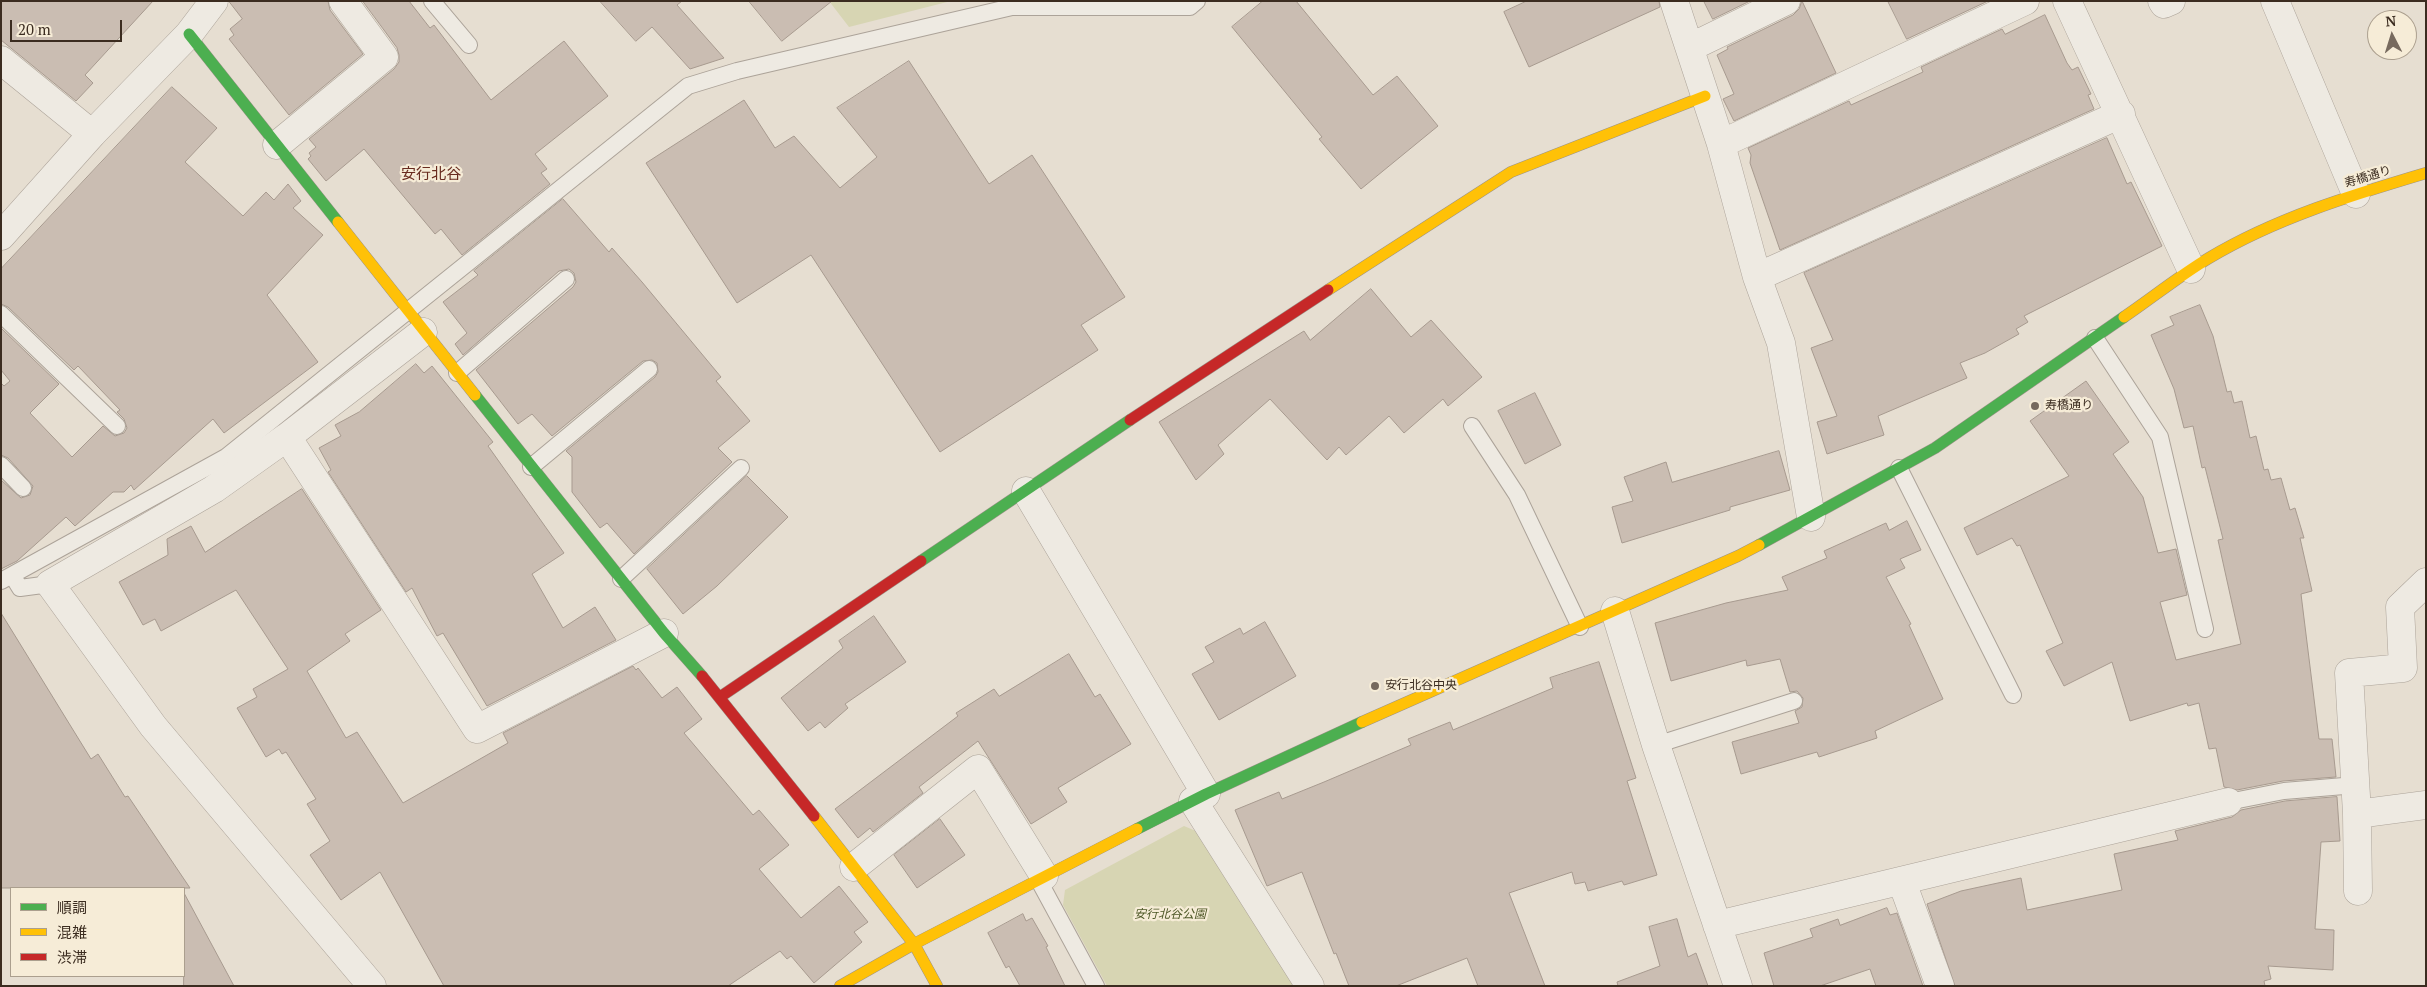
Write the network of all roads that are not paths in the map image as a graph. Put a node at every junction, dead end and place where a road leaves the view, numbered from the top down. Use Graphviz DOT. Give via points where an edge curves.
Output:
graph roads {
  1 [pos="343,1"];
  2 [pos="432,1"];
  3 [pos="1197,1"];
  4 [pos="1674,1"];
  5 [pos="1786,1"];
  6 [pos="2025,1"];
  7 [pos="2067,1"];
  8 [pos="2162,1"];
  9 [pos="2170,1"];
  10 [pos="2275,1"];
  11 [pos="207,4"];
  12 [pos="189,34"];
  13 [pos="469,45"];
  14 [pos="1691,47"];
  15 [pos="1,60"];
  16 [pos="1705,96"];
  17 [pos="2121,114"];
  18 [pos="92,134"];
  19 [pos="1721,144"];
  20 [pos="277,145"];
  21 [pos="2426,174"];
  22 [pos="2356,194"];
  23 [pos="1,236"];
  24 [pos="2200,264"];
  25 [pos="1757,276"];
  26 [pos="566,279"];
  27 [pos="1,314"];
  28 [pos="417,322"];
  29 [pos="2095,338"];
  30 [pos="650,369"];
  31 [pos="456,374"];
  32 [pos="117,426"];
  33 [pos="1472,426"];
  34 [pos="287,437"];
  35 [pos="1,465"];
  36 [pos="531,466"];
  37 [pos="741,468"];
  38 [pos="1899,468"];
  39 [pos="23,488"];
  40 [pos="1026,491"];
  41 [pos="1811,517"];
  42 [pos="7,578"];
  43 [pos="621,579"];
  44 [pos="2426,582"];
  45 [pos="50,584"];
  46 [pos="1615,611"];
  47 [pos="1580,627"];
  48 [pos="2205,629"];
  49 [pos="664,633"];
  50 [pos="2013,695"];
  51 [pos="720,697"];
  52 [pos="1794,701"];
  53 [pos="1656,745"];
  54 [pos="2356,786"];
  55 [pos="1200,798"];
  56 [pos="2228,802"];
  57 [pos="2426,805"];
  58 [pos="2357,814"];
  59 [pos="854,867"];
  60 [pos="1041,878"];
  61 [pos="1902,882"];
  62 [pos="2358,891"];
  63 [pos="1717,925"];
  64 [pos="914,944"];
  65 [pos="372,986"];
  66 [pos="840,986"];
  67 [pos="938,986"];
  68 [pos="1096,986"];
  69 [pos="1310,986"];
  70 [pos="1738,986"];
  71 [pos="1940,986"];
  1 -- 20 [label="street" via="384,57"];
  2 -- 13 [label="lane"];
  3 -- 28 [label="lane" via="1190,7 1012,7 737,71 688,86"];
  4 -- 14 [label="street"];
  5 -- 14 [label="street"];
  6 -- 19 [label="street"];
  7 -- 17 [label="street"];
  8 -- 9 [label="street" via="2164,4"];
  10 -- 22 [label="street"];
  11 -- 12 [label="street"];
  12 -- 18 [label="street"];
  12 -- 20 [label="street"];
  14 -- 16 [label="street"];
  15 -- 18 [label="street"];
  16 -- 19 [label="street"];
  16 -- 40 [label="street" via="1511,172 1171,392"];
  17 -- 24 [label="street"];
  17 -- 25 [label="street"];
  18 -- 23 [label="street"];
  19 -- 25 [label="street"];
  20 -- 28 [label="street"];
  21 -- 22 [label="street, 寿橋通り"];
  22 -- 24 [label="street, 寿橋通り" via="2291,218"];
  24 -- 29 [label="street, 寿橋通り"];
  25 -- 41 [label="street" via="1780,343"];
  26 -- 31 [label="lane"];
  27 -- 32 [label="lane"];
  28 -- 31 [label="street"];
  28 -- 34 [label="street"];
  28 -- 42 [label="lane" via="226,457"];
  29 -- 38 [label="street, 寿橋通り" via="1934,448"];
  29 -- 48 [label="lane" via="2160,437"];
  30 -- 36 [label="lane"];
  31 -- 36 [label="street"];
  33 -- 47 [label="lane" via="1517,495"];
  34 -- 45 [label="street" via="214,489"];
  34 -- 49 [label="street" via="478,729"];
  35 -- 39 [label="lane"];
  36 -- 43 [label="street"];
  37 -- 43 [label="lane"];
  38 -- 41 [label="street, 寿橋通り"];
  38 -- 50 [label="lane"];
  40 -- 51 [label="street"];
  40 -- 55 [label="street"];
  41 -- 46 [label="street, 寿橋通り" via="1738,556"];
  42 -- 45 [label="lane" via="20,588"];
  43 -- 49 [label="street"];
  44 -- 54 [label="street" via="2400,607 2403,668 2349,673"];
  45 -- 65 [label="street" via="153,726"];
  46 -- 47 [label="street, 寿橋通り"];
  46 -- 53 [label="street"];
  47 -- 55 [label="street, 寿橋通り" via="1432,690"];
  49 -- 51 [label="street"];
  51 -- 59 [label="street"];
  52 -- 53 [label="lane"];
  53 -- 63 [label="street"];
  54 -- 56 [label="lane" via="2284,791"];
  54 -- 58 [label="street"];
  55 -- 60 [label="street, 寿橋通り"];
  55 -- 69 [label="street"];
  56 -- 61 [label="street"];
  57 -- 58 [label="street"];
  58 -- 62 [label="street"];
  59 -- 60 [label="street" via="978,769"];
  59 -- 64 [label="street"];
  60 -- 64 [label="street, 寿橋通り"];
  60 -- 68 [label="lane"];
  61 -- 63 [label="street"];
  61 -- 71 [label="street"];
  63 -- 70 [label="street"];
  64 -- 66 [label="street, 寿橋通り"];
  64 -- 67 [label="street"];
}
